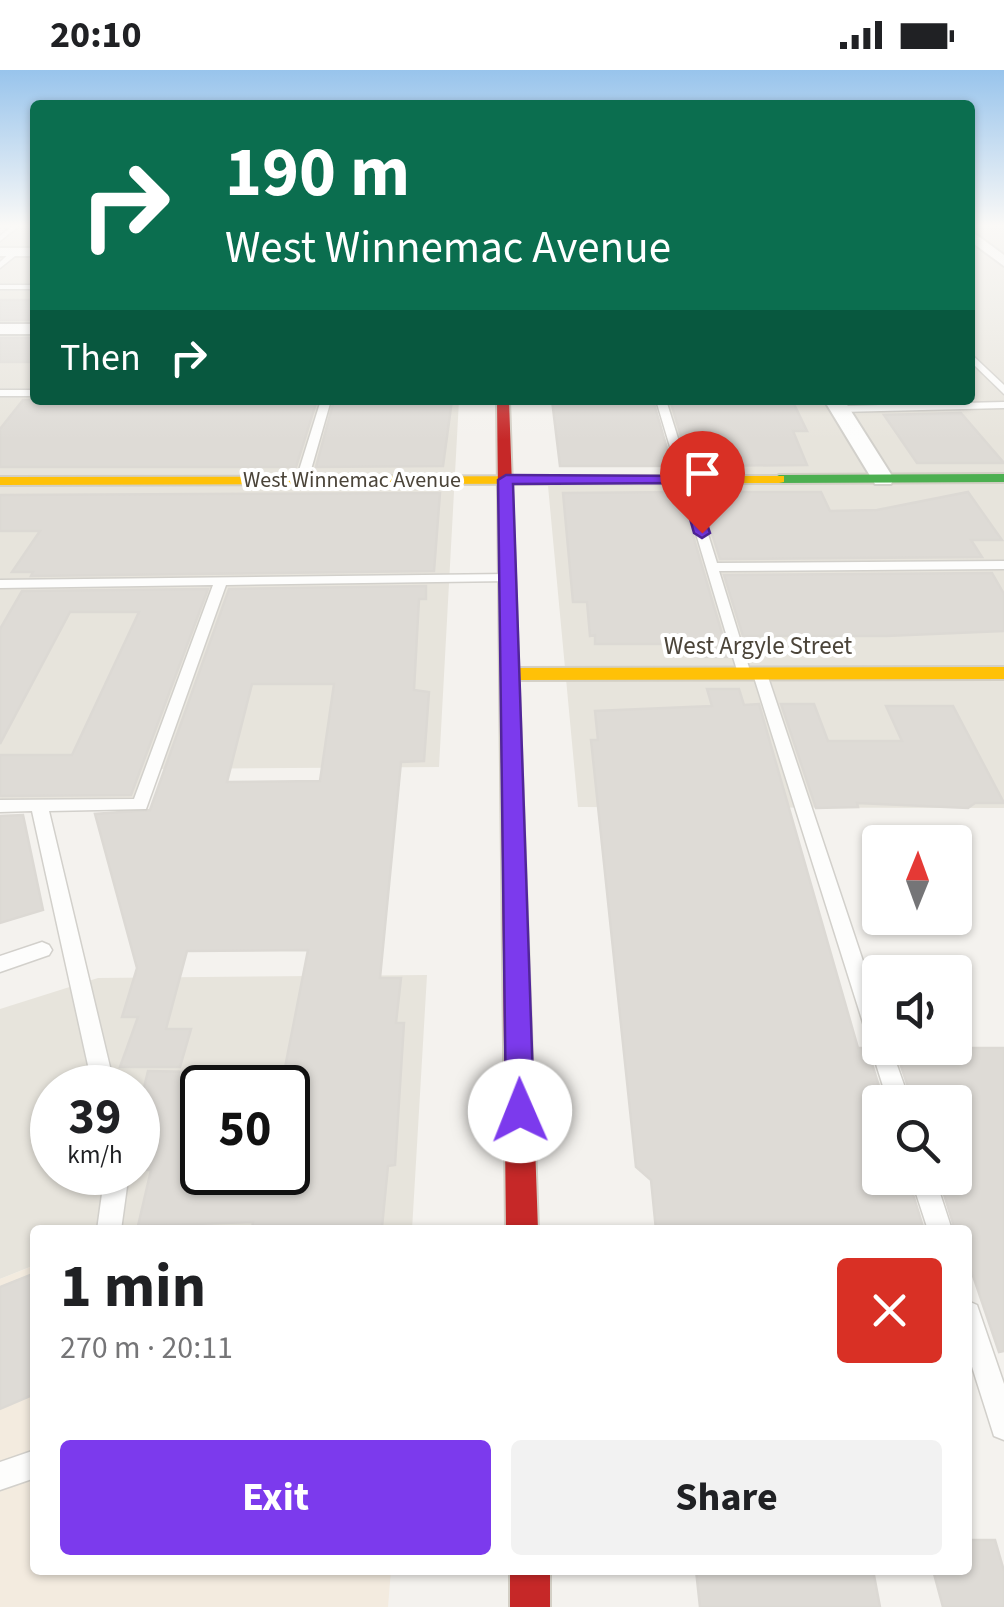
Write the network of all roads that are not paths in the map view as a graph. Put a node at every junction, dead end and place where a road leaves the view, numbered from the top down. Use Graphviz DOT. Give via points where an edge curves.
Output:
graph roads {
  1 [pos="30,328"];
  2 [pos="0,329"];
  3 [pos="975,361"];
  4 [pos="1004,392"];
  5 [pos="30,393"];
  6 [pos="0,394"];
  7 [pos="324,405"];
  8 [pos="503,405"];
  9 [pos="664,405"];
  10 [pos="838,405"];
  11 [pos="975,405"];
  12 [pos="1004,405"];
  13 [pos="883,478"];
  14 [pos="1004,478"];
  15 [pos="686,479"];
  16 [pos="0,480"];
  17 [pos="302,480"];
  18 [pos="506,480"];
  19 [pos="1004,565"];
  20 [pos="712,567"];
  21 [pos="508,578"];
  22 [pos="221,580"];
  23 [pos="0,584"];
  24 [pos="1004,673"];
  25 [pos="511,674"];
  26 [pos="752,674"];
  27 [pos="0,806"];
  28 [pos="39,806"];
  29 [pos="42,950"];
  30 [pos="0,964"];
  31 [pos="862,994"];
  32 [pos="99,1065"];
  33 [pos="113,1195"];
  34 [pos="929,1195"];
  35 [pos="110,1225"];
  36 [pos="522,1225"];
  37 [pos="938,1225"];
  38 [pos="972,1326"];
  39 [pos="1004,1426"];
  40 [pos="30,1466"];
  41 [pos="0,1476"];
  42 [pos="530,1575"];
  43 [pos="530,1607"];
  1 -- 2 [label="street"];
  3 -- 4 [label="lane"];
  5 -- 6 [label="lane"];
  7 -- 17 [label="lane"];
  8 -- 18 [label="street"];
  9 -- 15 [label="lane"];
  10 -- 13 [label="street"];
  11 -- 12 [label="lane"];
  13 -- 14 [label="street, West Winnemac Avenue"];
  13 -- 15 [label="street, West Winnemac Avenue"];
  15 -- 18 [label="street, West Winnemac Avenue"];
  15 -- 20 [label="lane"];
  16 -- 17 [label="street, West Winnemac Avenue"];
  17 -- 18 [label="street, West Winnemac Avenue"];
  18 -- 21 [label="street"];
  19 -- 20 [label="lane"];
  20 -- 26 [label="lane"];
  21 -- 22 [label="lane"];
  21 -- 25 [label="street"];
  22 -- 23 [label="lane"];
  22 -- 28 [label="lane" via="140,804"];
  24 -- 26 [label="street, West Argyle Street"];
  25 -- 26 [label="street, West Argyle Street"];
  25 -- 36 [label="street"];
  26 -- 31 [label="lane"];
  27 -- 28 [label="lane"];
  28 -- 32 [label="lane"];
  29 -- 30 [label="lane"];
  33 -- 35 [label="lane"];
  34 -- 37 [label="lane"];
  38 -- 39 [label="lane"];
  40 -- 41 [label="lane"];
  42 -- 43 [label="street"];
}
